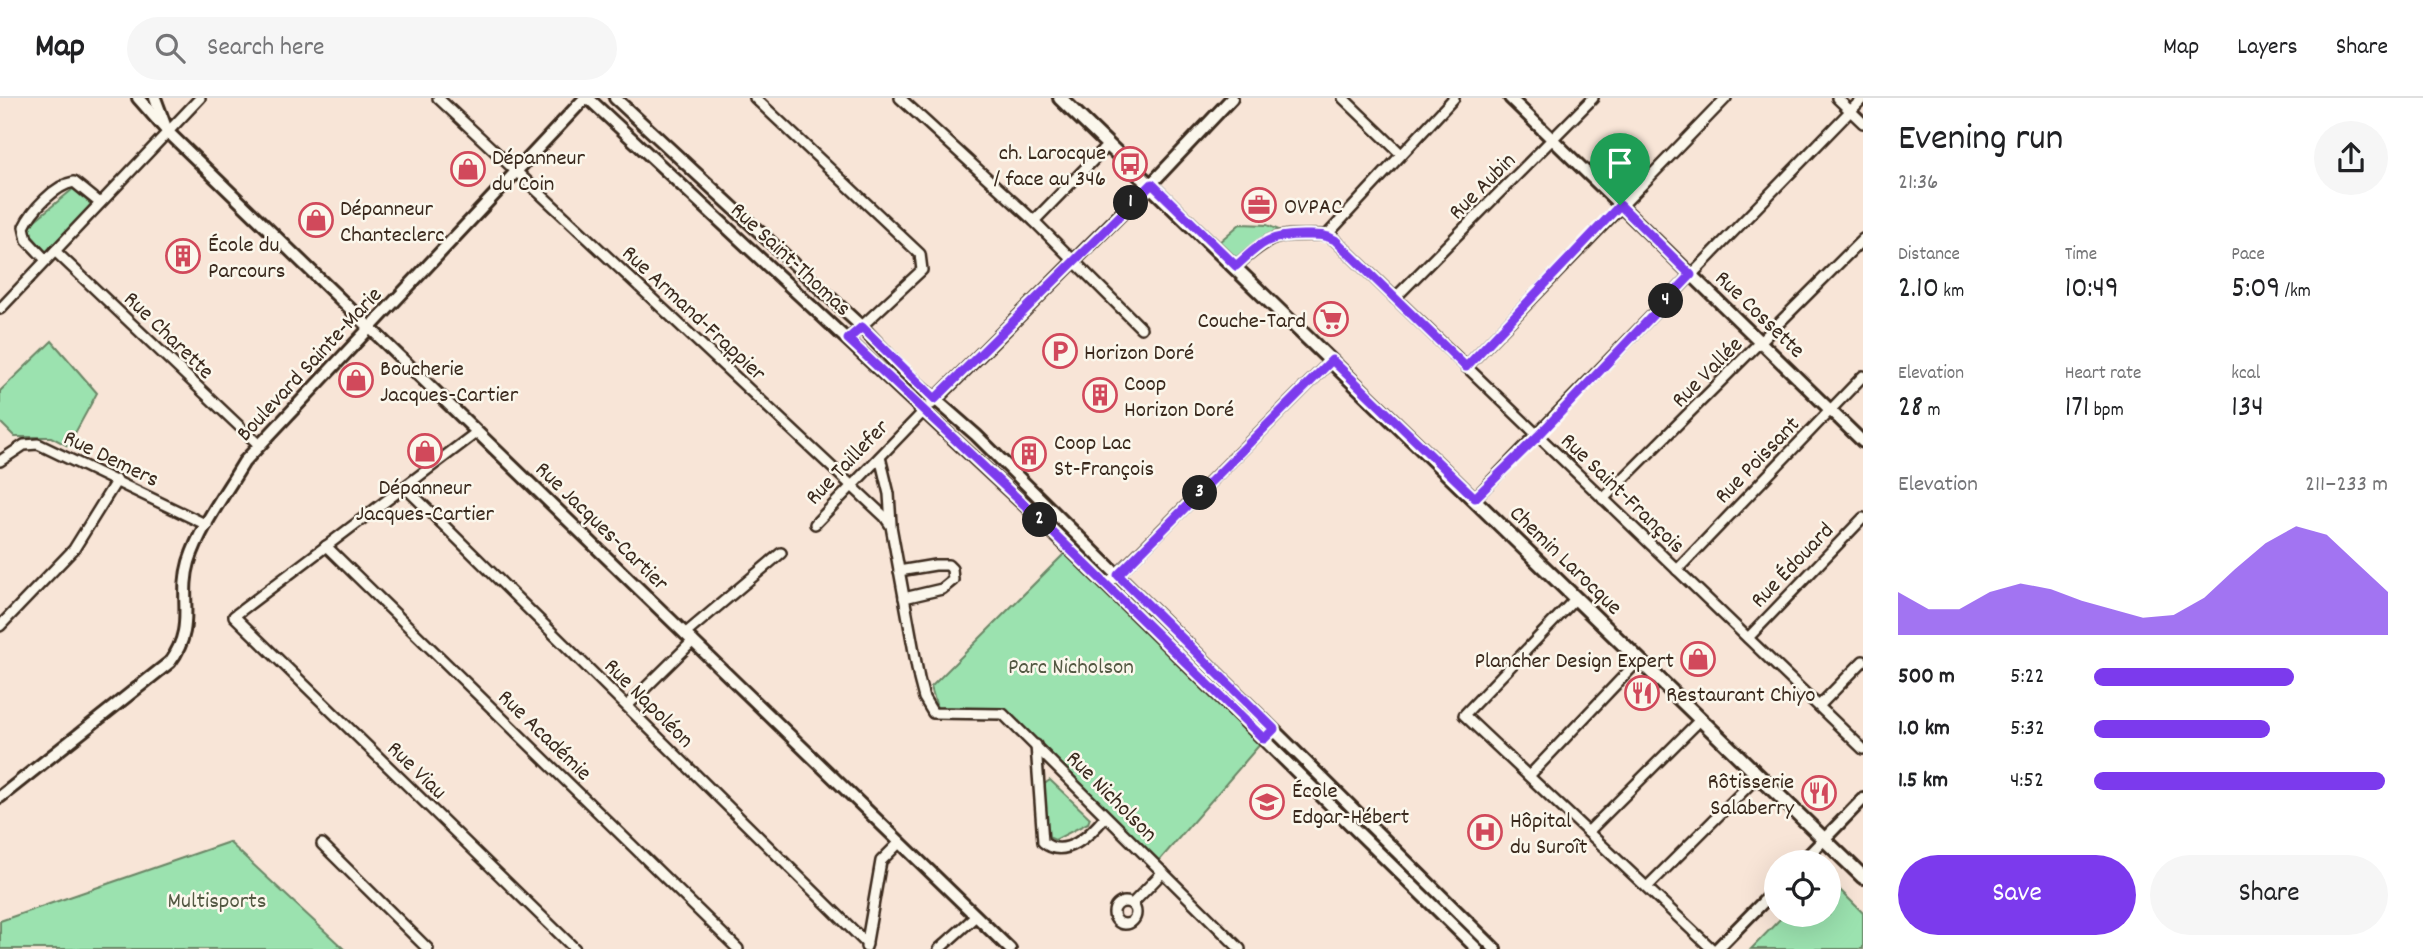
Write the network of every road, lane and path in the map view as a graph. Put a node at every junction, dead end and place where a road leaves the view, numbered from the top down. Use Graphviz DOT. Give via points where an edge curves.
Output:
graph roads {
  1 [pos="138,98"];
  2 [pos="155,98"];
  3 [pos="200,98"];
  4 [pos="438,98"];
  5 [pos="586,98"];
  6 [pos="615,98"];
  7 [pos="755,98"];
  8 [pos="900,98"];
  9 [pos="1060,98"];
  10 [pos="1232,98"];
  11 [pos="1343,98"];
  12 [pos="1454,98"];
  13 [pos="1510,98"];
  14 [pos="1593,98"];
  15 [pos="1726,98"];
  16 [pos="1837,98"];
  17 [pos="1863,98"];
  18 [pos="1850,111"];
  19 [pos="1863,123"];
  20 [pos="167,131"];
  21 [pos="1552,140"];
  22 [pos="1109,144"];
  23 [pos="1400,153"];
  24 [pos="516,172"];
  25 [pos="1152,184"];
  26 [pos="100,203"];
  27 [pos="1620,205"];
  28 [pos="1034,221"];
  29 [pos="1326,235"];
  30 [pos="1863,239"];
  31 [pos="55,251"];
  32 [pos="1072,259"];
  33 [pos="46,260"];
  34 [pos="1236,266"];
  35 [pos="1691,275"];
  36 [pos="1395,298"];
  37 [pos="0,309"];
  38 [pos="862,327"];
  39 [pos="370,328"];
  40 [pos="1141,328"];
  41 [pos="848,339"];
  42 [pos="1762,343"];
  43 [pos="1332,360"];
  44 [pos="1466,367"];
  45 [pos="1863,376"];
  46 [pos="935,399"];
  47 [pos="1830,410"];
  48 [pos="924,411"];
  49 [pos="477,432"];
  50 [pos="1538,436"];
  51 [pos="1863,442"];
  52 [pos="258,444"];
  53 [pos="880,457"];
  54 [pos="0,461"];
  55 [pos="117,480"];
  56 [pos="852,485"];
  57 [pos="405,487"];
  58 [pos="1475,498"];
  59 [pos="1603,499"];
  60 [pos="1863,518"];
  61 [pos="815,524"];
  62 [pos="207,525"];
  63 [pos="891,526"];
  64 [pos="326,546"];
  65 [pos="781,553"];
  66 [pos="1677,570"];
  67 [pos="899,571"];
  68 [pos="1118,575"];
  69 [pos="1107,585"];
  70 [pos="904,598"];
  71 [pos="1576,598"];
  72 [pos="0,626"];
  73 [pos="689,637"];
  74 [pos="1748,638"];
  75 [pos="1640,659"];
  76 [pos="1863,661"];
  77 [pos="626,706"];
  78 [pos="1819,706"];
  79 [pos="1701,719"];
  80 [pos="1274,729"];
  81 [pos="1264,739"];
  82 [pos="1035,745"];
  83 [pos="1863,748"];
  84 [pos="1759,775"];
  85 [pos="1530,776"];
  86 [pos="0,797"];
  87 [pos="1863,799"];
  88 [pos="1105,817"];
  89 [pos="1588,832"];
  90 [pos="1824,839"];
  91 [pos="900,842"];
  92 [pos="322,844"];
  93 [pos="1813,850"];
  94 [pos="1163,872"];
  95 [pos="1863,877"];
  96 [pos="1647,887"];
  97 [pos="1764,900"];
  98 [pos="1132,904"];
  99 [pos="976,916"];
  100 [pos="866,946"];
  101 [pos="1238,948"];
  102 [pos="428,949"];
  103 [pos="575,949"];
  104 [pos="738,949"];
  105 [pos="939,949"];
  106 [pos="1010,949"];
  107 [pos="1477,949"];
  108 [pos="1495,949"];
  109 [pos="1715,949"];
  1 -- 20 [label="street, Rue Jacques-Cartier"];
  2 -- 20 [label="street, Rue Jacques-Cartier"];
  3 -- 20 [label="street"];
  4 -- 24 [label="street, Rue Armand-Frappier"];
  5 -- 24 [label="street, Boulevard Sainte-Marie"];
  5 -- 41 [label="street, Rue Saint-Thomas"];
  6 -- 38 [label="street, Rue Saint-Thomas"];
  7 -- 38 [label="street" via="920,254 922,270"];
  8 -- 28 [label="street"];
  9 -- 22 [label="main road, Chemin Larocque"];
  10 -- 25 [label="street, Rue Taillefer"];
  11 -- 23 [label="street"];
  12 -- 23 [label="street"];
  13 -- 21 [label="street, Rue Cossette"];
  14 -- 21 [label="street, Rue Aubin"];
  15 -- 27 [label="street"];
  16 -- 18 [label="street"];
  17 -- 18 [label="street"];
  18 -- 19 [label="street"];
  18 -- 35 [label="street"];
  20 -- 26 [label="street"];
  20 -- 39 [label="street, Rue Jacques-Cartier"];
  21 -- 27 [label="street, Rue Cossette"];
  21 -- 36 [label="street, Rue Aubin"];
  22 -- 25 [label="main road, Chemin Larocque"];
  22 -- 28 [label="street"];
  23 -- 29 [label="street"];
  24 -- 39 [label="street, Boulevard Sainte-Marie"];
  24 -- 56 [label="street, Rue Armand-Frappier"];
  25 -- 32 [label="street, Rue Taillefer"];
  25 -- 34 [label="main road, Chemin Larocque"];
  26 -- 31 [label="street"];
  26 -- 33 [label="street" via="74,182 54,193 24,227 27,240"];
  27 -- 35 [label="street, Rue Cossette"];
  27 -- 44 [label="street"];
  28 -- 32 [label="street"];
  29 -- 34 [label="street" via="1275,236"];
  29 -- 36 [label="street, Rue Saint-François"];
  30 -- 42 [label="street, Rue Vallée"];
  31 -- 33 [label="street"];
  31 -- 52 [label="street, Rue Charette"];
  32 -- 40 [label="street"];
  32 -- 46 [label="street, Rue Taillefer"];
  33 -- 37 [label="street"];
  34 -- 43 [label="main road, Chemin Larocque"];
  35 -- 42 [label="street, Rue Cossette"];
  35 -- 50 [label="street"];
  36 -- 44 [label="street, Rue Saint-François"];
  38 -- 41 [label="street"];
  38 -- 46 [label="street, Rue Saint-Thomas"];
  39 -- 49 [label="street, Rue Jacques-Cartier"];
  39 -- 52 [label="street, Boulevard Sainte-Marie"];
  41 -- 48 [label="street, Rue Saint-Thomas"];
  42 -- 47 [label="street, Rue Cossette"];
  42 -- 59 [label="street, Rue Vallée"];
  43 -- 58 [label="main road, Chemin Larocque"];
  43 -- 68 [label="street"];
  44 -- 50 [label="street, Rue Saint-François"];
  45 -- 47 [label="street, Rue Poissant"];
  46 -- 48 [label="street, Rue Taillefer"];
  46 -- 68 [label="street, Rue Saint-Thomas"];
  47 -- 51 [label="street, Rue Cossette"];
  47 -- 66 [label="street, Rue Poissant"];
  48 -- 53 [label="street, Rue Taillefer"];
  48 -- 69 [label="street, Rue Saint-Thomas"];
  49 -- 57 [label="street"];
  49 -- 73 [label="street, Rue Jacques-Cartier"];
  50 -- 58 [label="street"];
  50 -- 59 [label="street, Rue Saint-François"];
  52 -- 62 [label="street, Boulevard Sainte-Marie"];
  53 -- 56 [label="street, Rue Taillefer"];
  53 -- 63 [label="street"];
  54 -- 55 [label="street, Rue Demers" via="24,445 38,444"];
  55 -- 62 [label="street, Rue Demers"];
  55 -- 72 [label="street" via="74,549"];
  56 -- 61 [label="street, Rue Taillefer"];
  56 -- 63 [label="street, Rue Armand-Frappier"];
  57 -- 64 [label="street"];
  57 -- 77 [label="street, Rue Napoléon"];
  58 -- 71 [label="main road, Chemin Larocque"];
  59 -- 66 [label="street, Rue Saint-François"];
  60 -- 74 [label="street, Rue Édouard"];
  62 -- 86 [label="street, Boulevard Sainte-Marie" via="189,562 187,623 177,652 151,679"];
  63 -- 67 [label="street"];
  64 -- 103 [label="street, Rue Viau" via="234,616"];
  64 -- 104 [label="street, Rue Académie"];
  65 -- 73 [label="street"];
  66 -- 74 [label="street, Rue Saint-François"];
  67 -- 70 [label="street"];
  67 -- 70 [label="street" via="948,565 954,573 942,589"];
  68 -- 69 [label="street"];
  68 -- 80 [label="street, Rue Saint-Thomas"];
  69 -- 81 [label="street, Rue Saint-Thomas"];
  70 -- 82 [label="street, Rue Nicholson" via="924,698 933,713 999,713"];
  71 -- 75 [label="main road, Chemin Larocque"];
  71 -- 85 [label="street" via="1464,715"];
  73 -- 77 [label="street"];
  73 -- 91 [label="street, Rue Jacques-Cartier"];
  74 -- 78 [label="street, Rue Saint-François"];
  75 -- 79 [label="main road, Chemin Larocque"];
  75 -- 85 [label="street"];
  76 -- 78 [label="street"];
  77 -- 100 [label="street, Rue Napoléon"];
  78 -- 83 [label="street, Rue Saint-François"];
  79 -- 84 [label="main road, Chemin Larocque"];
  79 -- 89 [label="street"];
  80 -- 81 [label="street"];
  80 -- 108 [label="street, Rue Saint-Thomas"];
  81 -- 107 [label="street, Rue Saint-Thomas"];
  82 -- 88 [label="street, Rue Nicholson"];
  82 -- 88 [label="street" via="1043,842 1059,848 1071,846"];
  84 -- 90 [label="main road, Chemin Larocque"];
  84 -- 96 [label="street"];
  85 -- 89 [label="street"];
  87 -- 90 [label="street"];
  88 -- 94 [label="street, Rue Nicholson"];
  89 -- 96 [label="street"];
  90 -- 93 [label="street"];
  90 -- 95 [label="main road, Chemin Larocque"];
  91 -- 99 [label="street, Rue Jacques-Cartier"];
  91 -- 100 [label="street" via="881,861"];
  92 -- 102 [label="street"];
  94 -- 98 [label="street"];
  94 -- 101 [label="street, Rue Nicholson"];
  96 -- 109 [label="street"];
  97 -- 109 [label="street"];
  99 -- 105 [label="street"];
  99 -- 106 [label="street, Rue Jacques-Cartier"];
}
